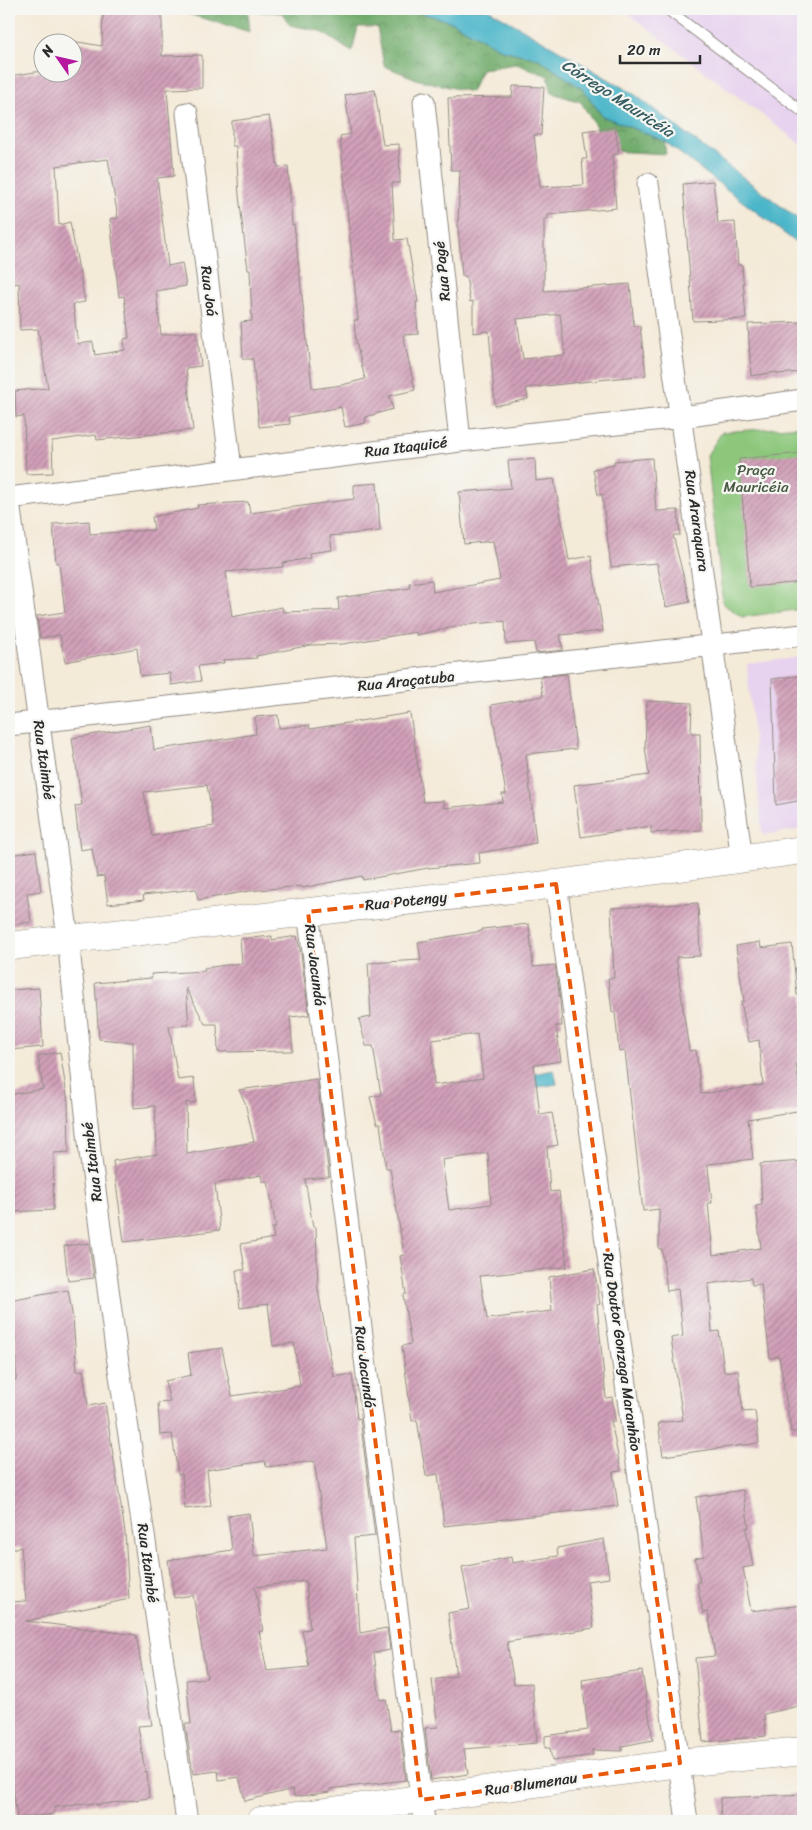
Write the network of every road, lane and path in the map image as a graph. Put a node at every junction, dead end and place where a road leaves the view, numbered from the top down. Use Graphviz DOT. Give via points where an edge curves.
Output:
graph roads {
  1 [pos="668,9"];
  2 [pos="424,102"];
  3 [pos="803,112"];
  4 [pos="187,114"];
  5 [pos="648,184"];
  6 [pos="803,400"];
  7 [pos="682,417"];
  8 [pos="460,441"];
  9 [pos="231,469"];
  10 [pos="9,500"];
  11 [pos="803,635"];
  12 [pos="714,647"];
  13 [pos="39,721"];
  14 [pos="9,725"];
  15 [pos="803,850"];
  16 [pos="742,858"];
  17 [pos="556,884"];
  18 [pos="308,912"];
  19 [pos="68,938"];
  20 [pos="9,946"];
  21 [pos="803,1751"];
  22 [pos="680,1763"];
  23 [pos="423,1811"];
  24 [pos="187,1821"];
  25 [pos="260,1821"];
  26 [pos="687,1821"];
  1 -- 3 [label="lane"];
  2 -- 8 [label="street, Rua Pagé"];
  4 -- 9 [label="street, Rua Joá"];
  5 -- 7 [label="street, Rua Araraquara"];
  6 -- 7 [label="street, Rua Itaquicé"];
  7 -- 8 [label="street, Rua Itaquicé"];
  7 -- 12 [label="street, Rua Araraquara"];
  8 -- 9 [label="street, Rua Itaquicé"];
  9 -- 10 [label="street, Rua Itaquicé"];
  10 -- 13 [label="street, Rua Itaimbé"];
  11 -- 12 [label="street, Rua Araçatuba"];
  12 -- 13 [label="street, Rua Araçatuba"];
  12 -- 16 [label="street, Rua Araraquara"];
  13 -- 14 [label="street, Rua Araçatuba"];
  13 -- 19 [label="street, Rua Itaimbé"];
  15 -- 16 [label="main road, Rua Potengy"];
  16 -- 17 [label="main road, Rua Potengy"];
  17 -- 18 [label="main road, Rua Potengy"];
  17 -- 22 [label="street, Rua Doutor Gonzaga Maranhão"];
  18 -- 19 [label="main road, Rua Potengy"];
  18 -- 23 [label="street, Rua Jacundá"];
  19 -- 20 [label="main road, Rua Potengy"];
  19 -- 24 [label="street, Rua Itaimbé" via="107,1280"];
  21 -- 22 [label="main road, Rua Blumenau"];
  22 -- 23 [label="main road, Rua Blumenau"];
  22 -- 26 [label="street, Rua Doutor Gonzaga Maranhão"];
  23 -- 25 [label="main road, Rua Blumenau"];
}
